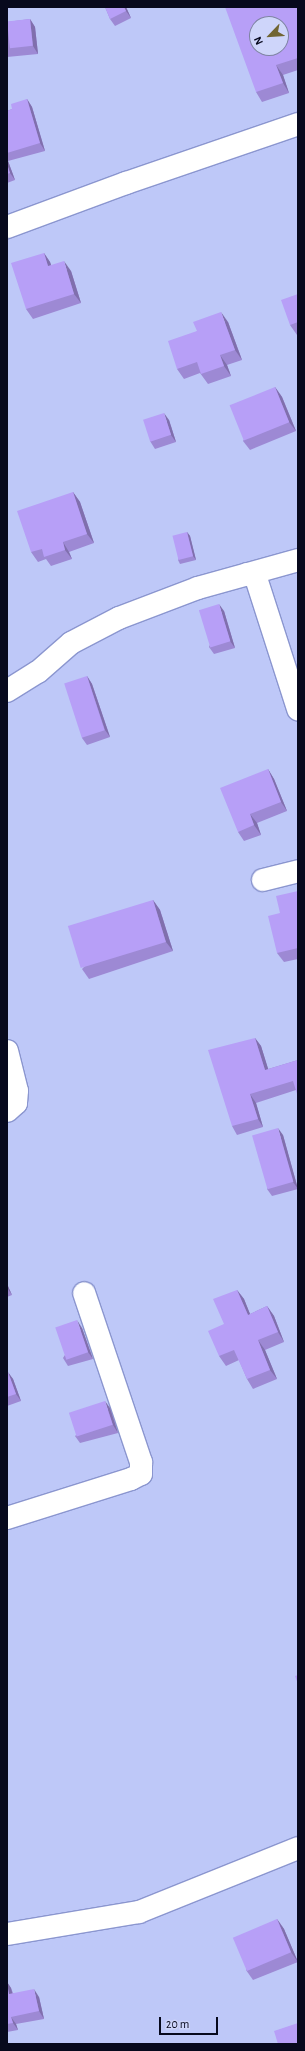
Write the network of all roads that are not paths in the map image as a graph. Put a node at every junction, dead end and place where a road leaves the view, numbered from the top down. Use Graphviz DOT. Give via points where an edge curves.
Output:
graph roads {
  1 [pos="298,124"];
  2 [pos="7,227"];
  3 [pos="298,560"];
  4 [pos="247,574"];
  5 [pos="7,691"];
  6 [pos="298,709"];
  7 [pos="298,871"];
  8 [pos="263,880"];
  9 [pos="7,1052"];
  10 [pos="7,1111"];
  11 [pos="84,1293"];
  12 [pos="7,1518"];
  13 [pos="298,1848"];
  14 [pos="7,1934"];
  1 -- 2 [label="street"];
  3 -- 4 [label="street"];
  4 -- 5 [label="street" via="198,588 119,618 71,643 38,672"];
  4 -- 6 [label="street" via="256,578 268,622"];
  7 -- 8 [label="street"];
  9 -- 10 [label="street" via="17,1091 16,1103"];
  11 -- 12 [label="street" via="141,1462 141,1474 131,1480"];
  13 -- 14 [label="street" via="138,1912"];
}
